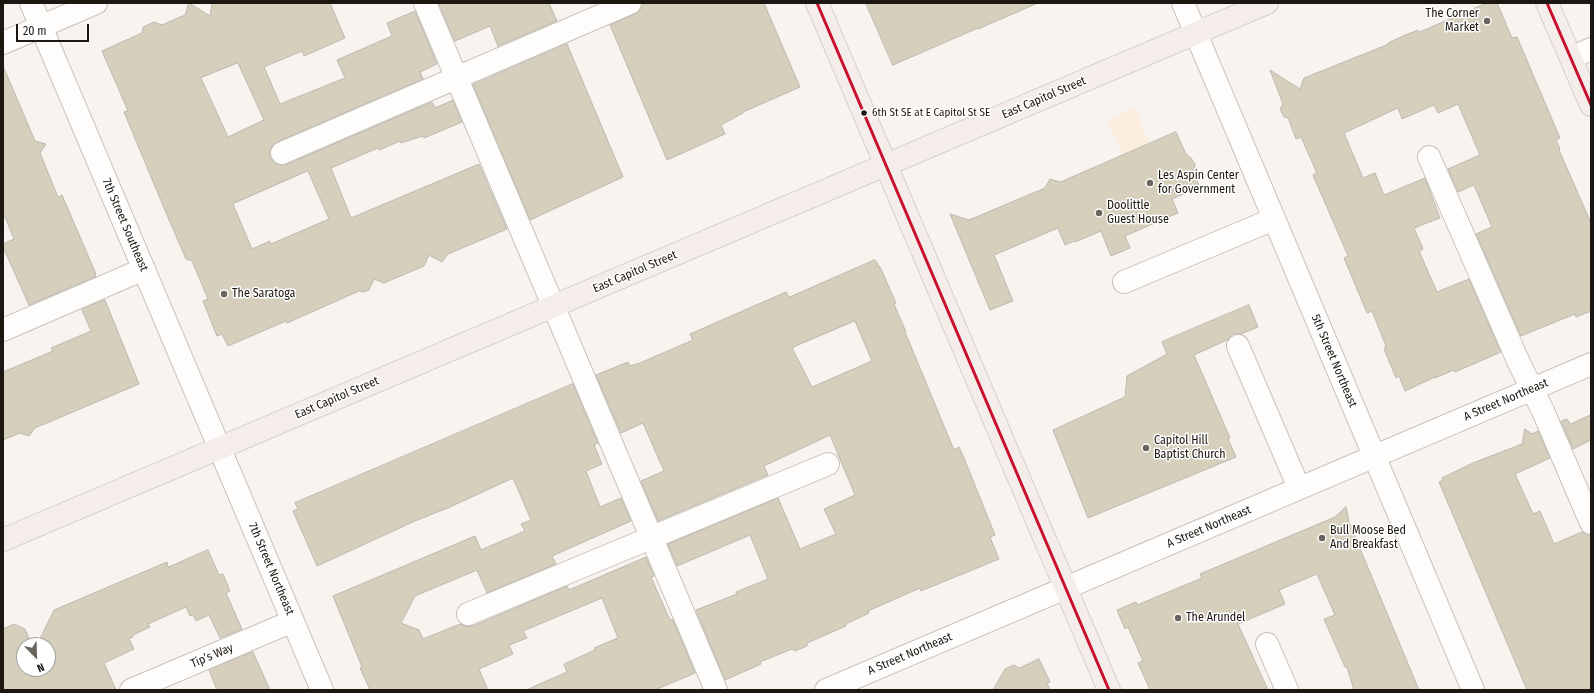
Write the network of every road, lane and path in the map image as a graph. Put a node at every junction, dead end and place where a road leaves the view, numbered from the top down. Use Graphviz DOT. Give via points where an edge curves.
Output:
graph roads {
  1 [pos="31,3"];
  2 [pos="96,3"];
  3 [pos="425,3"];
  4 [pos="630,3"];
  5 [pos="818,3"];
  6 [pos="1183,3"];
  7 [pos="1267,3"];
  8 [pos="1547,3"];
  9 [pos="41,26"];
  10 [pos="1196,33"];
  11 [pos="3,43"];
  12 [pos="1591,49"];
  13 [pos="1570,58"];
  14 [pos="456,78"];
  15 [pos="1591,105"];
  16 [pos="282,153"];
  17 [pos="1429,157"];
  18 [pos="886,165"];
  19 [pos="1274,219"];
  20 [pos="144,269"];
  21 [pos="1124,282"];
  22 [pos="553,306"];
  23 [pos="3,330"];
  24 [pos="1238,346"];
  25 [pos="1591,364"];
  26 [pos="1532,389"];
  27 [pos="220,447"];
  28 [pos="1374,456"];
  29 [pos="828,464"];
  30 [pos="1299,488"];
  31 [pos="1591,523"];
  32 [pos="651,538"];
  33 [pos="3,540"];
  34 [pos="1065,588"];
  35 [pos="468,614"];
  36 [pos="293,621"];
  37 [pos="1268,644"];
  38 [pos="131,690"];
  39 [pos="322,690"];
  40 [pos="716,690"];
  41 [pos="826,690"];
  42 [pos="1109,690"];
  43 [pos="1287,690"];
  44 [pos="1473,690"];
  1 -- 9 [label="street, 7th Street Southeast"];
  2 -- 9 [label="street"];
  3 -- 14 [label="street"];
  4 -- 14 [label="street"];
  5 -- 18 [label="main road"];
  6 -- 10 [label="street, 5th Street Northeast"];
  7 -- 10 [label="main road, East Capitol Street"];
  8 -- 13 [label="main road"];
  9 -- 11 [label="street"];
  9 -- 20 [label="street, 7th Street Southeast"];
  10 -- 18 [label="main road, East Capitol Street"];
  10 -- 19 [label="street, 5th Street Northeast"];
  12 -- 13 [label="street"];
  13 -- 15 [label="main road"];
  14 -- 16 [label="street"];
  14 -- 22 [label="street"];
  17 -- 26 [label="street"];
  18 -- 22 [label="main road, East Capitol Street"];
  18 -- 34 [label="main road"];
  19 -- 21 [label="street"];
  19 -- 28 [label="street, 5th Street Northeast"];
  20 -- 23 [label="street"];
  20 -- 27 [label="street, 7th Street Southeast"];
  22 -- 27 [label="main road, East Capitol Street"];
  22 -- 32 [label="street"];
  24 -- 30 [label="street"];
  25 -- 26 [label="street, A Street Northeast"];
  26 -- 28 [label="street, A Street Northeast"];
  26 -- 31 [label="street"];
  27 -- 33 [label="main road, East Capitol Street"];
  27 -- 36 [label="street, 7th Street Northeast"];
  28 -- 30 [label="street, A Street Northeast"];
  28 -- 44 [label="street, 5th Street Northeast"];
  29 -- 32 [label="street"];
  30 -- 34 [label="street, A Street Northeast"];
  32 -- 35 [label="street"];
  32 -- 40 [label="street"];
  34 -- 41 [label="street, A Street Northeast"];
  34 -- 42 [label="main road"];
  36 -- 38 [label="street, Tip’s Way"];
  36 -- 39 [label="street, 7th Street Northeast"];
  37 -- 43 [label="street"];
}
